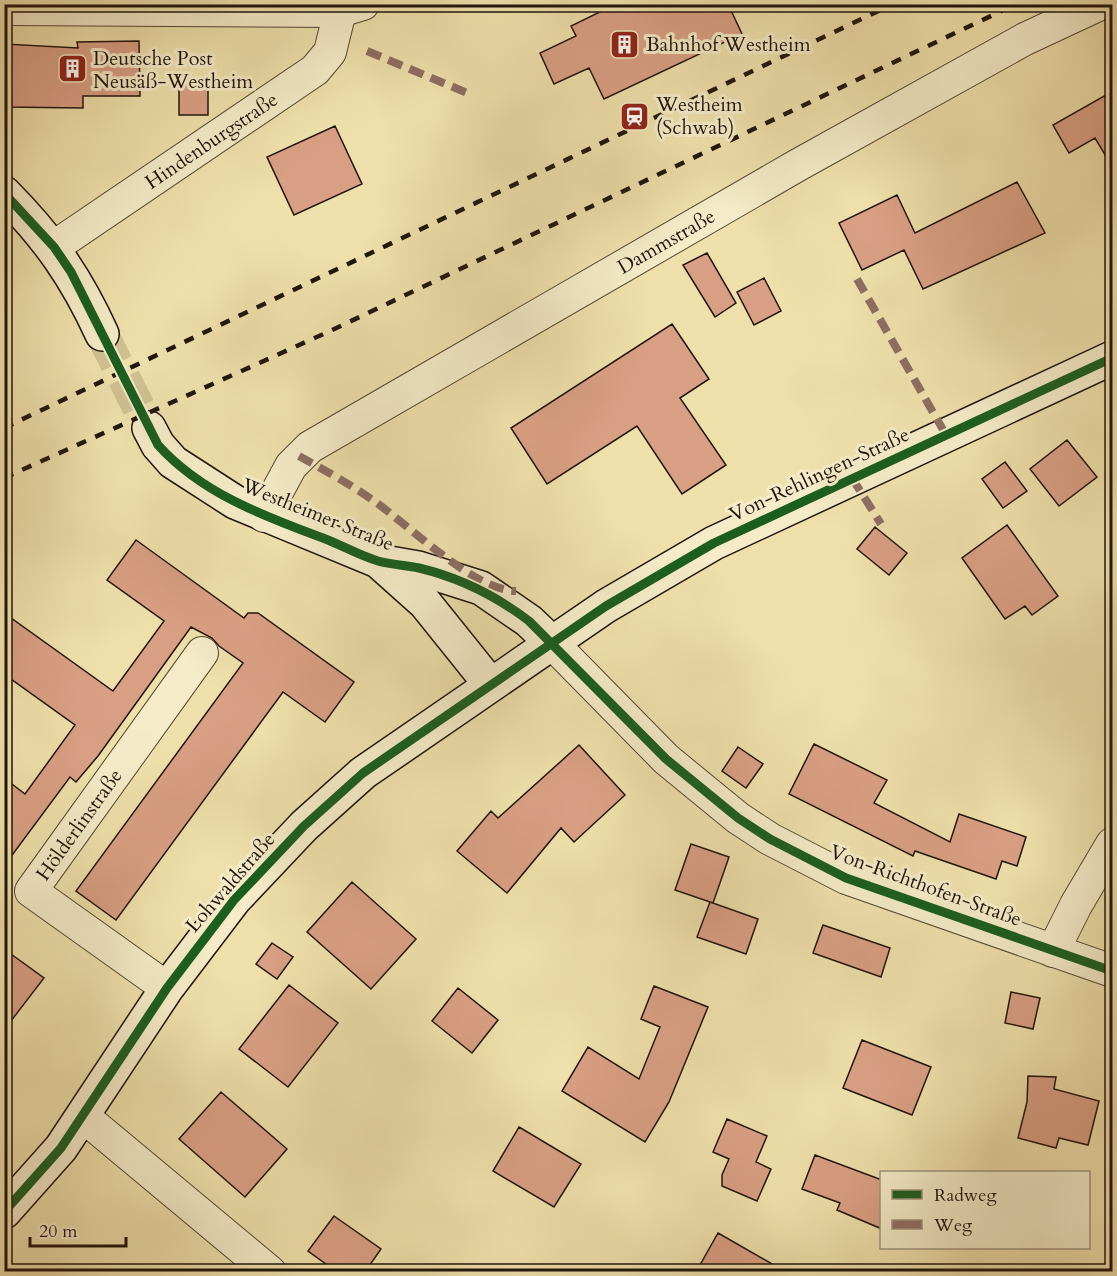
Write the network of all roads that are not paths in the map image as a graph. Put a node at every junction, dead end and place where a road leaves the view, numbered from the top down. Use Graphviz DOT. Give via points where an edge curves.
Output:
graph roads {
  1 [pos="1100,4"];
  2 [pos="24,7"];
  3 [pos="351,8"];
  4 [pos="4,193"];
  5 [pos="54,247"];
  6 [pos="102,334"];
  7 [pos="1113,358"];
  8 [pos="149,428"];
  9 [pos="264,516"];
  10 [pos="378,561"];
  11 [pos="552,643"];
  12 [pos="202,652"];
  13 [pos="490,684"];
  14 [pos="1113,844"];
  15 [pos="1053,951"];
  16 [pos="1113,971"];
  17 [pos="167,988"];
  18 [pos="84,1117"];
  19 [pos="6,1208"];
  20 [pos="270,1272"];
  1 -- 9 [label="street, Dammstraße" via="1025,39 798,165 310,447 291,466"];
  2 -- 3 [label="street, Hindenburgstraße"];
  3 -- 5 [label="street, Hindenburgstraße" via="330,52 315,70"];
  4 -- 5 [label="street"];
  5 -- 6 [label="street"];
  7 -- 11 [label="street, Von-Rehlingen-Straße" via="714,543 606,606"];
  8 -- 9 [label="street, Westheimer Straße" via="173,462"];
  9 -- 10 [label="street, Westheimer Straße"];
  10 -- 11 [label="street, Westheimer Straße" via="418,568 481,588 529,621"];
  10 -- 13 [label="street, Westheimer Straße" via="425,603"];
  11 -- 13 [label="street, Lohwaldstraße"];
  11 -- 15 [label="street, Von-Richthofen-Straße" via="666,759 710,797 770,839 846,879"];
  12 -- 17 [label="street, Hölderlinstraße" via="31,891"];
  13 -- 17 [label="street, Lohwaldstraße" via="363,773 304,826 234,900"];
  14 -- 15 [label="street"];
  15 -- 16 [label="street, Von-Richthofen-Straße"];
  17 -- 18 [label="street, Lohwaldstraße"];
  18 -- 19 [label="street, Lohwaldstraße" via="62,1148"];
  18 -- 20 [label="street"];
}
